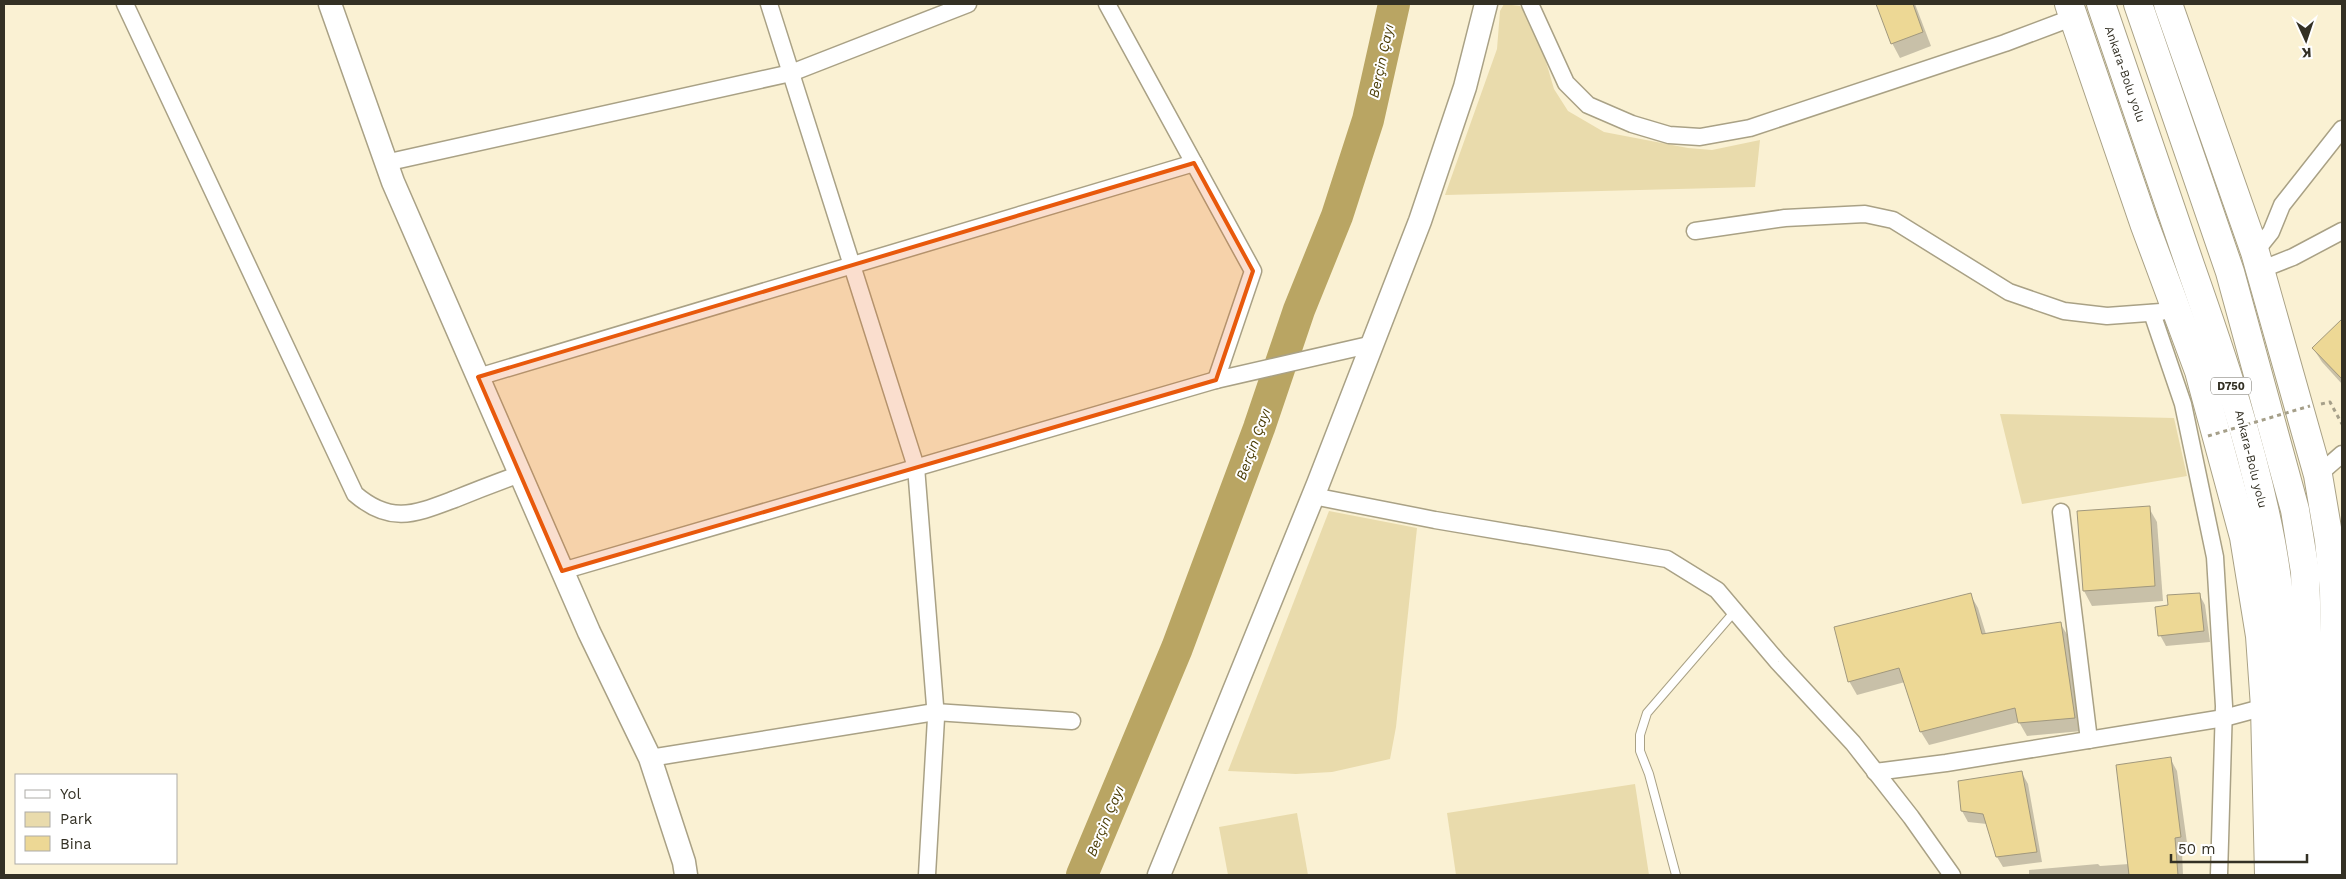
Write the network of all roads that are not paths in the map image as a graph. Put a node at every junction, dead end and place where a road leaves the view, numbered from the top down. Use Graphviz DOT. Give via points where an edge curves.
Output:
graph roads {
  1 [pos="125,4"];
  2 [pos="330,4"];
  3 [pos="769,4"];
  4 [pos="968,4"];
  5 [pos="1107,4"];
  6 [pos="1486,4"];
  7 [pos="1530,4"];
  8 [pos="2102,4"];
  9 [pos="2138,4"];
  10 [pos="2168,4"];
  11 [pos="2071,11"];
  12 [pos="790,72"];
  13 [pos="2342,129"];
  14 [pos="385,162"];
  15 [pos="1194,163"];
  16 [pos="1695,230"];
  17 [pos="2342,231"];
  18 [pos="2258,261"];
  19 [pos="852,265"];
  20 [pos="2164,312"];
  21 [pos="1367,345"];
  22 [pos="478,377"];
  23 [pos="1222,378"];
  24 [pos="2342,454"];
  25 [pos="916,467"];
  26 [pos="520,474"];
  27 [pos="2318,475"];
  28 [pos="1313,496"];
  29 [pos="2061,512"];
  30 [pos="562,571"];
  31 [pos="1735,612"];
  32 [pos="2339,653"];
  33 [pos="2265,707"];
  34 [pos="935,712"];
  35 [pos="2224,718"];
  36 [pos="1072,721"];
  37 [pos="2089,740"];
  38 [pos="650,758"];
  39 [pos="1875,772"];
  40 [pos="2299,782"];
  41 [pos="686,875"];
  42 [pos="927,875"];
  43 [pos="1159,875"];
  44 [pos="1676,875"];
  45 [pos="1952,875"];
  46 [pos="2219,875"];
  47 [pos="2269,875"];
  48 [pos="2291,875"];
  49 [pos="2315,875"];
  50 [pos="2338,875"];
  1 -- 26 [label="street" via="355,494 375,509 412,514"];
  2 -- 14 [label="street"];
  3 -- 12 [label="street"];
  4 -- 12 [label="street"];
  5 -- 15 [label="street"];
  6 -- 21 [label="street" via="1465,87 1420,221"];
  7 -- 11 [label="street" via="1566,83 1588,105 1650,130 1700,137 1750,128 1996,46"];
  8 -- 40 [label="highway, Ankara-Bolu yolu / D750" via="2229,378 2253,460 2279,597 2285,683"];
  9 -- 40 [label="highway, Ankara-Bolu yolu / D750" via="2230,272 2295,510 2305,572 2310,659"];
  10 -- 18 [label="highway"];
  11 -- 20 [label="highway" via="2144,222"];
  12 -- 14 [label="street"];
  12 -- 19 [label="street"];
  13 -- 18 [label="street" via="2282,205"];
  14 -- 22 [label="street"];
  15 -- 19 [label="street"];
  15 -- 23 [label="street" via="1253,271"];
  16 -- 20 [label="street" via="1784,218 1865,214 1893,220 2009,292 2064,311 2107,316"];
  17 -- 18 [label="street" via="2293,257"];
  18 -- 27 [label="highway"];
  19 -- 22 [label="street"];
  19 -- 25 [label="street"];
  20 -- 33 [label="highway" via="2199,371 2244,537 2260,636"];
  20 -- 35 [label="street" via="2214,558"];
  21 -- 23 [label="street"];
  21 -- 28 [label="street"];
  22 -- 26 [label="street"];
  23 -- 25 [label="street"];
  24 -- 27 [label="street"];
  25 -- 30 [label="street"];
  25 -- 34 [label="street"];
  26 -- 30 [label="street"];
  27 -- 32 [label="highway" via="2329,540"];
  28 -- 31 [label="street" via="1667,559 1717,590"];
  28 -- 43 [label="street"];
  29 -- 37 [label="street"];
  30 -- 38 [label="street"];
  31 -- 39 [label="street" via="1853,743"];
  31 -- 44 [label="lane" via="1647,713 1641,729 1640,751"];
  32 -- 50 [label="highway"];
  33 -- 35 [label="street"];
  33 -- 47 [label="highway"];
  34 -- 36 [label="street"];
  34 -- 38 [label="street"];
  34 -- 42 [label="street"];
  35 -- 37 [label="street"];
  35 -- 46 [label="street"];
  37 -- 39 [label="street"];
  38 -- 41 [label="street"];
  39 -- 45 [label="street"];
  40 -- 48 [label="highway, Ankara-Bolu yolu / D750"];
  40 -- 49 [label="highway, Ankara-Bolu yolu / D750"];
}
